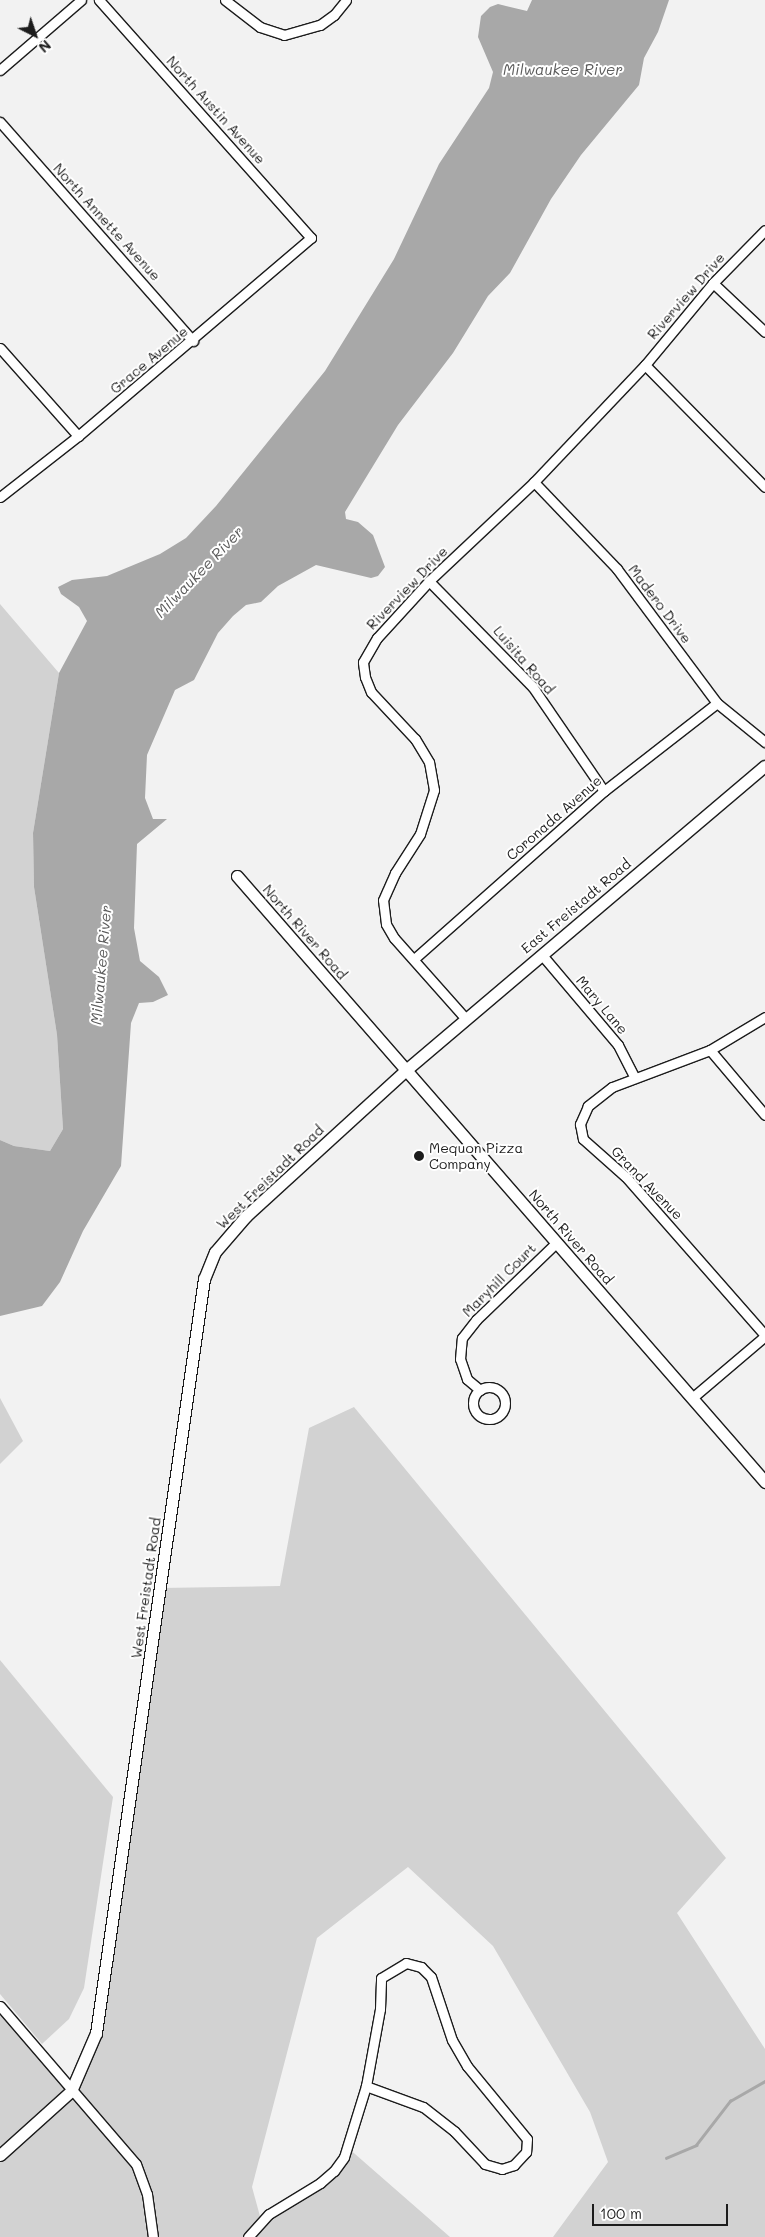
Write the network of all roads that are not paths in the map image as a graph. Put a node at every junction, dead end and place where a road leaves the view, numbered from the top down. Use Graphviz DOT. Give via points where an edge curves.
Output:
graph roads {
  1 [pos="81,0"];
  2 [pos="99,0"];
  3 [pos="225,0"];
  4 [pos="346,0"];
  5 [pos="0,70"];
  6 [pos="0,122"];
  7 [pos="765,230"];
  8 [pos="311,238"];
  9 [pos="713,283"];
  10 [pos="765,332"];
  11 [pos="193,341"];
  12 [pos="0,348"];
  13 [pos="646,365"];
  14 [pos="78,436"];
  15 [pos="534,482"];
  16 [pos="765,487"];
  17 [pos="0,496"];
  18 [pos="429,581"];
  19 [pos="717,703"];
  20 [pos="765,742"];
  21 [pos="765,766"];
  22 [pos="604,791"];
  23 [pos="237,876"];
  24 [pos="542,955"];
  25 [pos="414,959"];
  26 [pos="765,1017"];
  27 [pos="466,1019"];
  28 [pos="710,1050"];
  29 [pos="406,1070"];
  30 [pos="634,1077"];
  31 [pos="765,1115"];
  32 [pos="556,1243"];
  33 [pos="765,1336"];
  34 [pos="480,1390"];
  35 [pos="692,1398"];
  36 [pos="765,1482"];
  37 [pos="0,2006"];
  38 [pos="366,2086"];
  39 [pos="71,2091"];
  40 [pos="0,2155"];
  41 [pos="153,2237"];
  42 [pos="248,2237"];
  1 -- 5 [label="street"];
  2 -- 8 [label="street, North Austin Avenue"];
  3 -- 4 [label="street" via="260,27 284,35 320,25"];
  6 -- 11 [label="street, North Annette Avenue"];
  7 -- 9 [label="street, Riverview Drive"];
  8 -- 11 [label="street, Grace Avenue"];
  9 -- 10 [label="street"];
  9 -- 13 [label="street, Riverview Drive"];
  11 -- 14 [label="street, Grace Avenue"];
  12 -- 14 [label="street"];
  13 -- 15 [label="street, Riverview Drive"];
  13 -- 16 [label="street"];
  14 -- 17 [label="street, Grace Avenue"];
  15 -- 18 [label="street, Riverview Drive"];
  15 -- 19 [label="street, Madero Drive" via="617,569"];
  18 -- 22 [label="street, Luisita Road" via="532,686"];
  18 -- 25 [label="street, Riverview Drive" via="377,638 364,662 371,692 415,739 429,762 432,775 434,790 429,815 383,900 386,924"];
  19 -- 20 [label="street, Madero Drive"];
  19 -- 22 [label="street, Coronada Avenue"];
  21 -- 24 [label="street, East Freistadt Road"];
  22 -- 25 [label="street, Coronada Avenue"];
  23 -- 29 [label="street, North River Road"];
  24 -- 27 [label="street, East Freistadt Road"];
  24 -- 30 [label="street, Mary Lane" via="618,1045"];
  25 -- 27 [label="street, Riverview Drive"];
  26 -- 28 [label="street, Grand Avenue"];
  27 -- 29 [label="street, East Freistadt Road"];
  28 -- 30 [label="street, Grand Avenue"];
  28 -- 31 [label="street"];
  29 -- 32 [label="street, North River Road"];
  29 -- 39 [label="street, West Freistadt Road" via="246,1216 215,1252 204,1278 96,2033"];
  30 -- 33 [label="street, Grand Avenue" via="603,1093 588,1106 581,1116 580,1132 590,1146 626,1177"];
  32 -- 34 [label="street, Maryhill Court" via="476,1320 462,1338 460,1359 467,1379"];
  32 -- 35 [label="street, North River Road"];
  33 -- 35 [label="street"];
  35 -- 36 [label="street, North River Road"];
  37 -- 39 [label="street"];
  38 -- 38 [label="street" via="423,2107 454,2130 485,2164 502,2169 514,2165 526,2152 526,2139 518,2124 476,2080 452,2040 431,1977 421,1966 406,1963 381,1978 380,2009"];
  38 -- 42 [label="street" via="344,2157 334,2171 269,2214"];
  39 -- 40 [label="street, West Freistadt Road"];
  39 -- 41 [label="street" via="136,2164 147,2194"];
}
